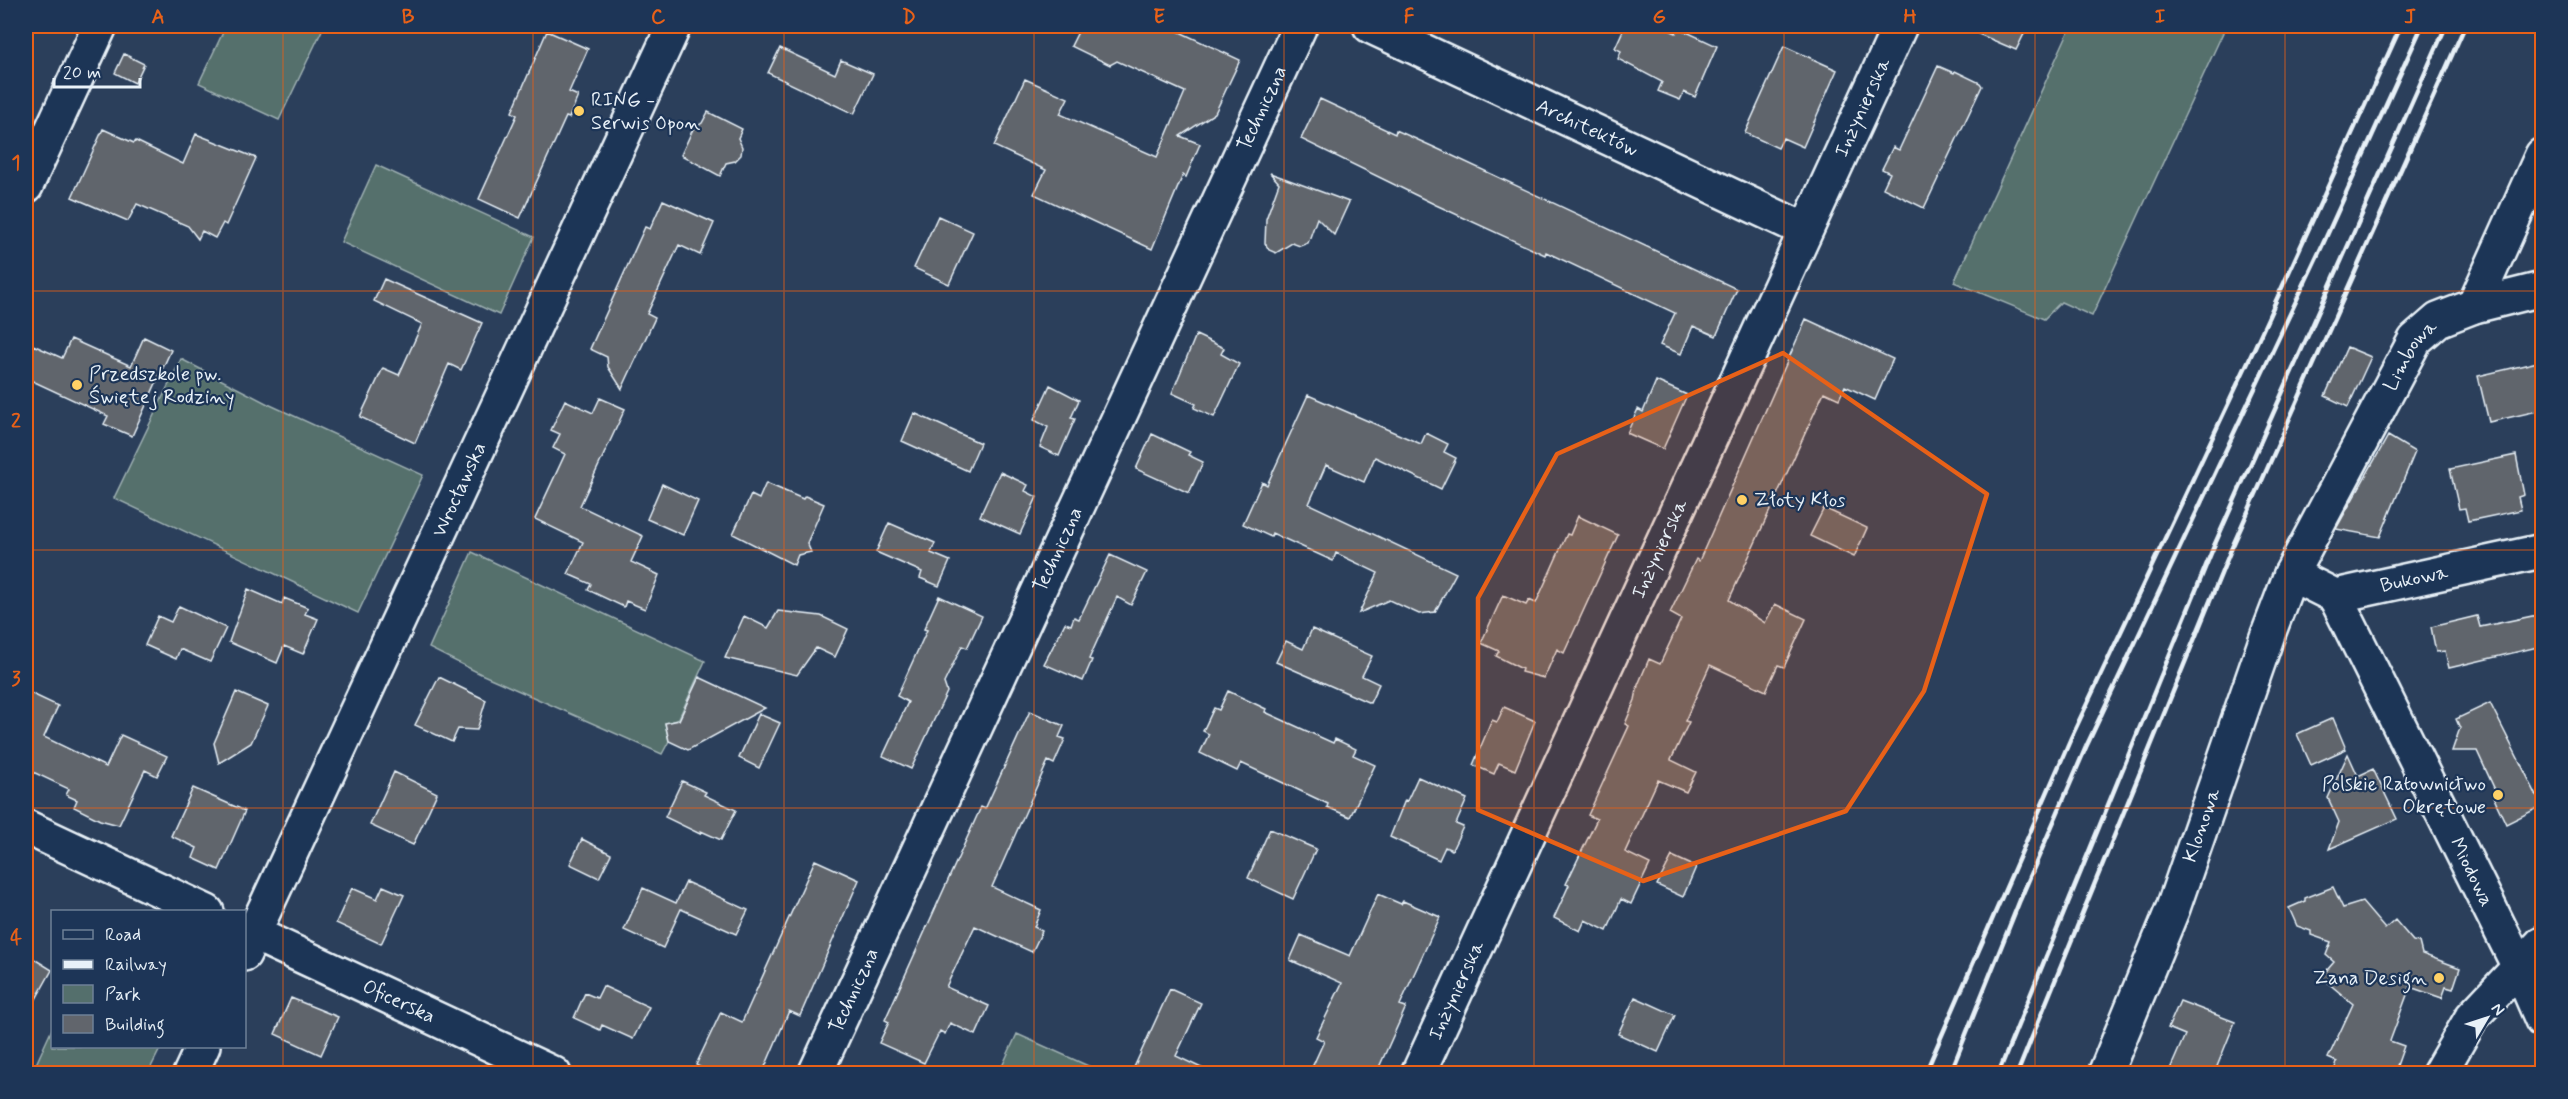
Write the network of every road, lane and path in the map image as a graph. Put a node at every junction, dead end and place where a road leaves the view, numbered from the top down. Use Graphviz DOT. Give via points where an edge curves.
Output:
graph roads {
  1 [pos="100,26"];
  2 [pos="674,26"];
  3 [pos="1299,26"];
  4 [pos="1370,26"];
  5 [pos="1900,26"];
  6 [pos="2542,155"];
  7 [pos="26,186"];
  8 [pos="1805,230"];
  9 [pos="2542,289"];
  10 [pos="2474,306"];
  11 [pos="2542,551"];
  12 [pos="2291,574"];
  13 [pos="2335,596"];
  14 [pos="26,827"];
  15 [pos="203,910"];
  16 [pos="248,939"];
  17 [pos="2542,943"];
  18 [pos="2518,967"];
  19 [pos="2542,1020"];
  20 [pos="202,1048"];
  21 [pos="190,1074"];
  22 [pos="554,1074"];
  23 [pos="814,1074"];
  24 [pos="1418,1074"];
  25 [pos="2105,1074"];
  26 [pos="2439,1074"];
  1 -- 7 [label="street"];
  2 -- 16 [label="street, Wrocławska"];
  3 -- 23 [label="street, Techniczna"];
  4 -- 8 [label="street, Architektów"];
  5 -- 8 [label="street, Inżynierska"];
  6 -- 10 [label="street"];
  8 -- 24 [label="street, Inżynierska"];
  9 -- 10 [label="street, Limbowa"];
  10 -- 12 [label="street, Limbowa" via="2438,320 2415,340"];
  11 -- 13 [label="street, Bukowa"];
  12 -- 13 [label="street"];
  12 -- 25 [label="street, Klonowa" via="2173,908"];
  13 -- 18 [label="street, Miodowa"];
  14 -- 15 [label="street"];
  16 -- 22 [label="street, Oficerska"];
  17 -- 18 [label="street"];
  18 -- 19 [label="street, Miodowa"];
  18 -- 26 [label="street" via="2472,1017"];
  20 -- 21 [label="street"];
}
